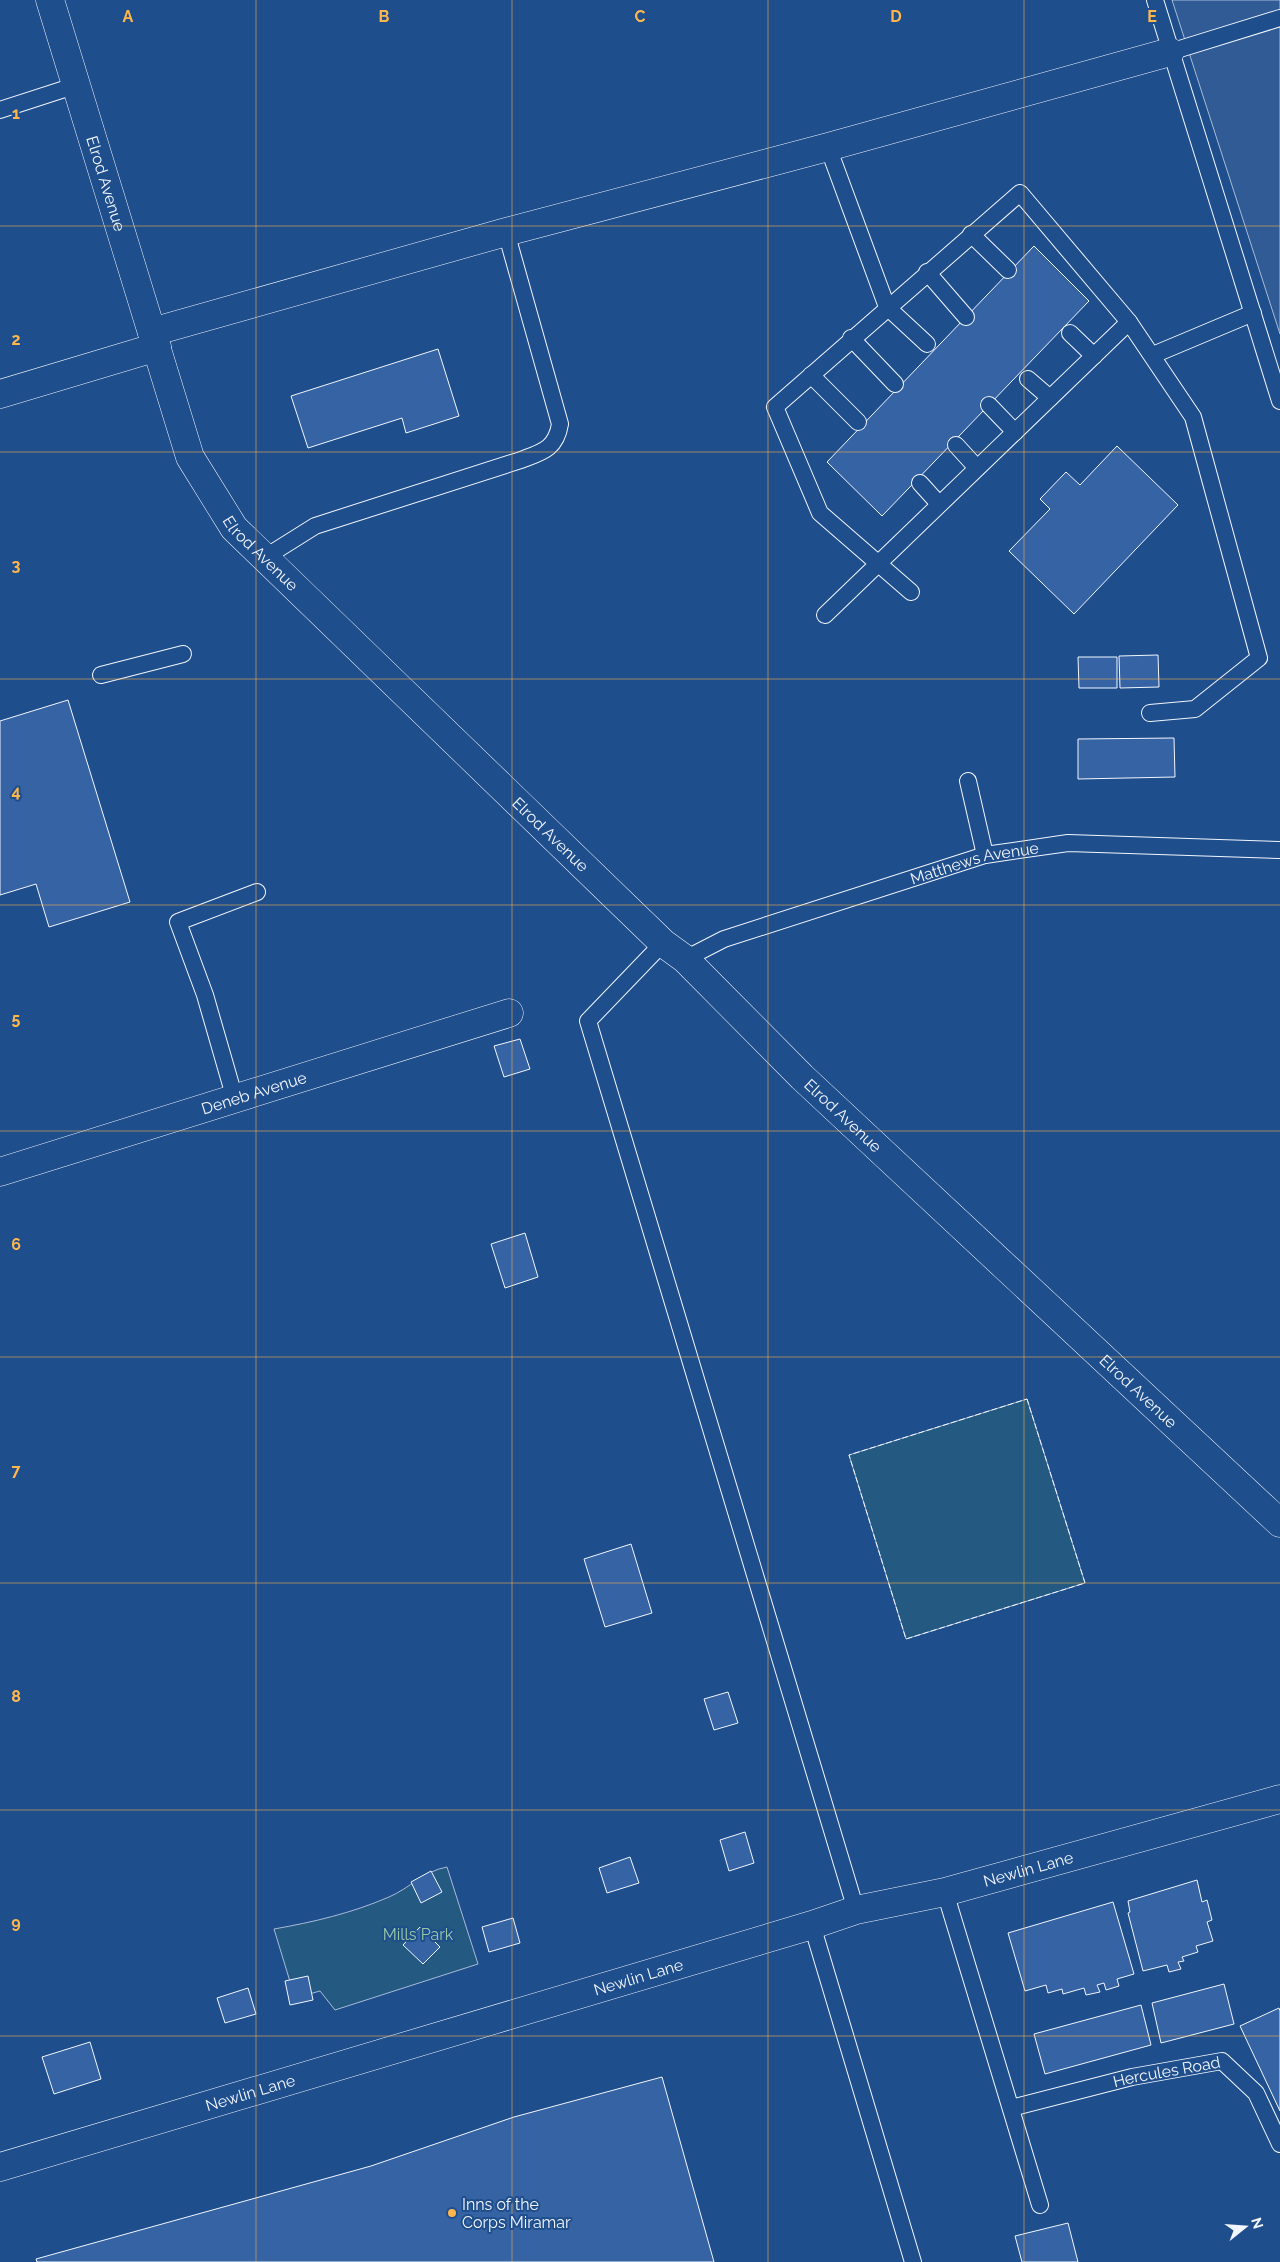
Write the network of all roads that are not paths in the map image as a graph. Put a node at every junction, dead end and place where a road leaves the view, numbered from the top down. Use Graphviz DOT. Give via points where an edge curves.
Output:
graph roads {
  1 [pos="50,0"];
  2 [pos="1155,0"];
  3 [pos="1280,18"];
  4 [pos="1170,52"];
  5 [pos="77,85"];
  6 [pos="0,110"];
  7 [pos="828,147"];
  8 [pos="506,232"];
  9 [pos="971,234"];
  10 [pos="1008,270"];
  11 [pos="927,272"];
  12 [pos="886,307"];
  13 [pos="1253,314"];
  14 [pos="966,317"];
  15 [pos="1129,322"];
  16 [pos="1070,333"];
  17 [pos="851,338"];
  18 [pos="154,339"];
  19 [pos="927,344"];
  20 [pos="1153,355"];
  21 [pos="1094,356"];
  22 [pos="811,375"];
  23 [pos="1028,379"];
  24 [pos="894,384"];
  25 [pos="0,394"];
  26 [pos="1050,398"];
  27 [pos="1280,401"];
  28 [pos="989,406"];
  29 [pos="858,422"];
  30 [pos="1014,432"];
  31 [pos="956,445"];
  32 [pos="977,468"];
  33 [pos="920,483"];
  34 [pos="939,504"];
  35 [pos="264,558"];
  36 [pos="878,563"];
  37 [pos="911,592"];
  38 [pos="825,615"];
  39 [pos="183,654"];
  40 [pos="101,676"];
  41 [pos="1150,713"];
  42 [pos="968,781"];
  43 [pos="1280,850"];
  44 [pos="985,855"];
  45 [pos="257,892"];
  46 [pos="663,943"];
  47 [pos="685,960"];
  48 [pos="509,1013"];
  49 [pos="235,1098"];
  50 [pos="0,1172"];
  51 [pos="1280,1523"];
  52 [pos="1280,1799"];
  53 [pos="945,1892"];
  54 [pos="856,1910"];
  55 [pos="812,1926"];
  56 [pos="1011,2108"];
  57 [pos="1280,2144"];
  58 [pos="0,2167"];
  59 [pos="1040,2205"];
  60 [pos="913,2262"];
  1 -- 5 [label="street, Elrod Avenue"];
  2 -- 4 [label="lane"];
  3 -- 4 [label="lane"];
  4 -- 7 [label="street"];
  4 -- 13 [label="lane"];
  5 -- 6 [label="lane"];
  5 -- 18 [label="street, Elrod Avenue"];
  7 -- 8 [label="street"];
  7 -- 12 [label="lane"];
  8 -- 18 [label="street"];
  8 -- 35 [label="lane" via="560,424 558,438 546,450 521,460 315,526"];
  9 -- 10 [label="lane"];
  9 -- 11 [label="lane"];
  9 -- 15 [label="lane" via="1020,193"];
  11 -- 12 [label="lane"];
  11 -- 14 [label="lane"];
  12 -- 17 [label="lane"];
  12 -- 19 [label="lane"];
  13 -- 20 [label="lane"];
  13 -- 27 [label="lane"];
  15 -- 20 [label="lane"];
  15 -- 21 [label="lane"];
  16 -- 21 [label="lane"];
  17 -- 22 [label="lane"];
  17 -- 24 [label="lane"];
  18 -- 25 [label="street"];
  18 -- 35 [label="street, Elrod Avenue" via="190,457 234,528"];
  20 -- 41 [label="lane" via="1193,417 1259,658 1195,710"];
  21 -- 26 [label="lane"];
  22 -- 29 [label="lane"];
  22 -- 36 [label="lane" via="775,407 820,513"];
  23 -- 26 [label="lane"];
  26 -- 30 [label="lane"];
  28 -- 30 [label="lane"];
  30 -- 32 [label="lane"];
  31 -- 32 [label="lane"];
  32 -- 34 [label="lane"];
  33 -- 34 [label="lane"];
  34 -- 36 [label="lane"];
  35 -- 46 [label="street, Elrod Avenue"];
  36 -- 37 [label="lane"];
  36 -- 38 [label="lane"];
  39 -- 40 [label="lane"];
  42 -- 44 [label="lane"];
  43 -- 44 [label="lane, Matthews Avenue" via="1068,843"];
  44 -- 47 [label="lane, Matthews Avenue" via="724,939"];
  45 -- 49 [label="lane" via="178,922 205,995"];
  46 -- 47 [label="street, Elrod Avenue"];
  46 -- 54 [label="lane" via="588,1021"];
  47 -- 51 [label="street, Elrod Avenue" via="809,1084"];
  48 -- 49 [label="street, Deneb Avenue"];
  49 -- 50 [label="street, Deneb Avenue"];
  52 -- 53 [label="street, Newlin Lane"];
  53 -- 54 [label="street, Newlin Lane"];
  53 -- 56 [label="lane"];
  54 -- 55 [label="street, Newlin Lane"];
  55 -- 58 [label="street, Newlin Lane"];
  55 -- 60 [label="lane"];
  56 -- 57 [label="lane, Hercules Road" via="1132,2077 1222,2061 1256,2093"];
  56 -- 59 [label="lane"];
}
